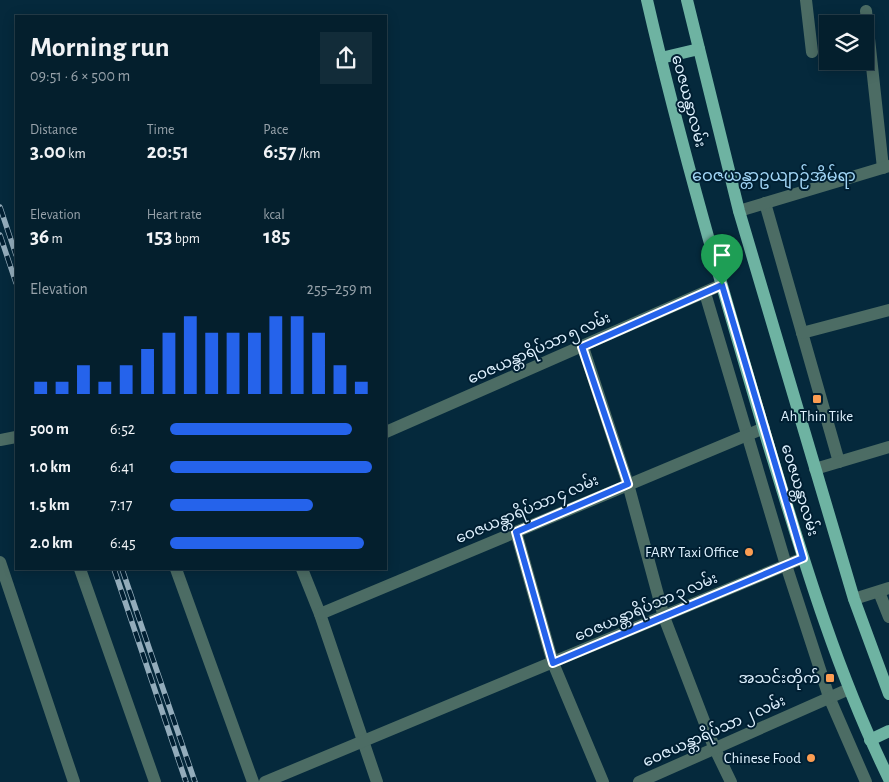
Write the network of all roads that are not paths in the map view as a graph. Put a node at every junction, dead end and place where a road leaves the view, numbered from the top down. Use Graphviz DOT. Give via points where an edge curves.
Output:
graph roads {
  1 [pos="647,0"];
  2 [pos="687,0"];
  3 [pos="806,0"];
  4 [pos="866,11"];
  5 [pos="700,50"];
  6 [pos="812,52"];
  7 [pos="661,58"];
  8 [pos="886,167"];
  9 [pos="765,203"];
  10 [pos="740,211"];
  11 [pos="722,285"];
  12 [pos="704,293"];
  13 [pos="889,310"];
  14 [pos="802,333"];
  15 [pos="582,347"];
  16 [pos="764,428"];
  17 [pos="387,432"];
  18 [pos="747,435"];
  19 [pos="15,437"];
  20 [pos="0,440"];
  21 [pos="889,447"];
  22 [pos="839,462"];
  23 [pos="815,469"];
  24 [pos="628,484"];
  25 [pos="516,532"];
  26 [pos="803,558"];
  27 [pos="0,562"];
  28 [pos="786,565"];
  29 [pos="80,570"];
  30 [pos="176,570"];
  31 [pos="302,570"];
  32 [pos="884,590"];
  33 [pos="854,599"];
  34 [pos="320,614"];
  35 [pos="664,616"];
  36 [pos="889,617"];
  37 [pos="553,663"];
  38 [pos="885,668"];
  39 [pos="849,688"];
  40 [pos="889,694"];
  41 [pos="829,697"];
  42 [pos="889,731"];
  43 [pos="870,740"];
  44 [pos="362,743"];
  45 [pos="714,747"];
  46 [pos="889,779"];
  47 [pos="74,782"];
  48 [pos="155,782"];
  49 [pos="253,782"];
  50 [pos="265,782"];
  51 [pos="376,782"];
  52 [pos="603,782"];
  53 [pos="639,782"];
  54 [pos="731,782"];
  55 [pos="866,782"];
  1 -- 7 [label="main road, ဝေဇယန္တာလမ်း"];
  2 -- 5 [label="main road, ဝေဇယန္တာလမ်း"];
  3 -- 6 [label="street"];
  4 -- 8 [label="street"];
  5 -- 7 [label="main road"];
  5 -- 10 [label="main road, ဝေဇယန္တာလမ်း"];
  7 -- 11 [label="main road, ဝေဇယန္တာလမ်း"];
  8 -- 9 [label="street"];
  9 -- 10 [label="street"];
  9 -- 14 [label="street"];
  10 -- 23 [label="main road, ဝေဇယန္တာလမ်း"];
  11 -- 12 [label="street, ဝေဇယန္တာရိပ်သာ ၅ လမ်း"];
  11 -- 16 [label="main road, ဝေဇယန္တာလမ်း"];
  12 -- 15 [label="street, ဝေဇယန္တာရိပ်သာ ၅ လမ်း"];
  12 -- 18 [label="street"];
  13 -- 14 [label="street"];
  14 -- 22 [label="street"];
  15 -- 17 [label="street, ဝေဇယန္တာရိပ်သာ ၅ လမ်း"];
  15 -- 24 [label="street"];
  16 -- 18 [label="street, ဝေဇယန္တာရိပ်သာ ၄ လမ်း"];
  16 -- 26 [label="main road, ဝေဇယန္တာလမ်း"];
  18 -- 24 [label="street, ဝေဇယန္တာရိပ်သာ ၄ လမ်း"];
  18 -- 28 [label="street"];
  19 -- 20 [label="street"];
  21 -- 22 [label="street"];
  22 -- 23 [label="street"];
  23 -- 33 [label="main road, ဝေဇယန္တာလမ်း"];
  24 -- 25 [label="street, ဝေဇယန္တာရိပ်သာ ၄ လမ်း"];
  24 -- 35 [label="street"];
  25 -- 34 [label="street, ဝေဇယန္တာရိပ်သာ ၄ လမ်း"];
  25 -- 37 [label="street"];
  26 -- 28 [label="street, ဝေဇယန္တာရိပ်သာ ၃ လမ်း"];
  26 -- 39 [label="main road, ဝေဇယန္တာလမ်း"];
  27 -- 47 [label="street"];
  28 -- 35 [label="street, ဝေဇယန္တာရိပ်သာ ၃ လမ်း"];
  28 -- 41 [label="street"];
  29 -- 48 [label="street"];
  30 -- 49 [label="street"];
  31 -- 34 [label="street"];
  32 -- 33 [label="street"];
  32 -- 36 [label="street"];
  33 -- 38 [label="main road, ဝေဇယန္တာလမ်း"];
  34 -- 44 [label="street"];
  35 -- 37 [label="street, ဝေဇယန္တာရိပ်သာ ၃ လမ်း"];
  35 -- 45 [label="street"];
  37 -- 44 [label="street, ဝေဇယန္တာရိပ်သာ ၃ လမ်း"];
  37 -- 52 [label="street"];
  38 -- 40 [label="main road, ဝေဇယန္တာလမ်း"];
  39 -- 41 [label="street, ဝေဇယန္တာရိပ်သာ ၂ လမ်း"];
  39 -- 43 [label="main road, ဝေဇယန္တာလမ်း"];
  41 -- 45 [label="street, ဝေဇယန္တာရိပ်သာ ၂ လမ်း"];
  41 -- 55 [label="street"];
  42 -- 43 [label="main road"];
  43 -- 46 [label="main road, ဝေဇယန္တာလမ်း"];
  44 -- 50 [label="street, ဝေဇယန္တာရိပ်သာ ၃ လမ်း"];
  44 -- 51 [label="street"];
  45 -- 53 [label="street, ဝေဇယန္တာရိပ်သာ ၂ လမ်း"];
  45 -- 54 [label="street"];
}
